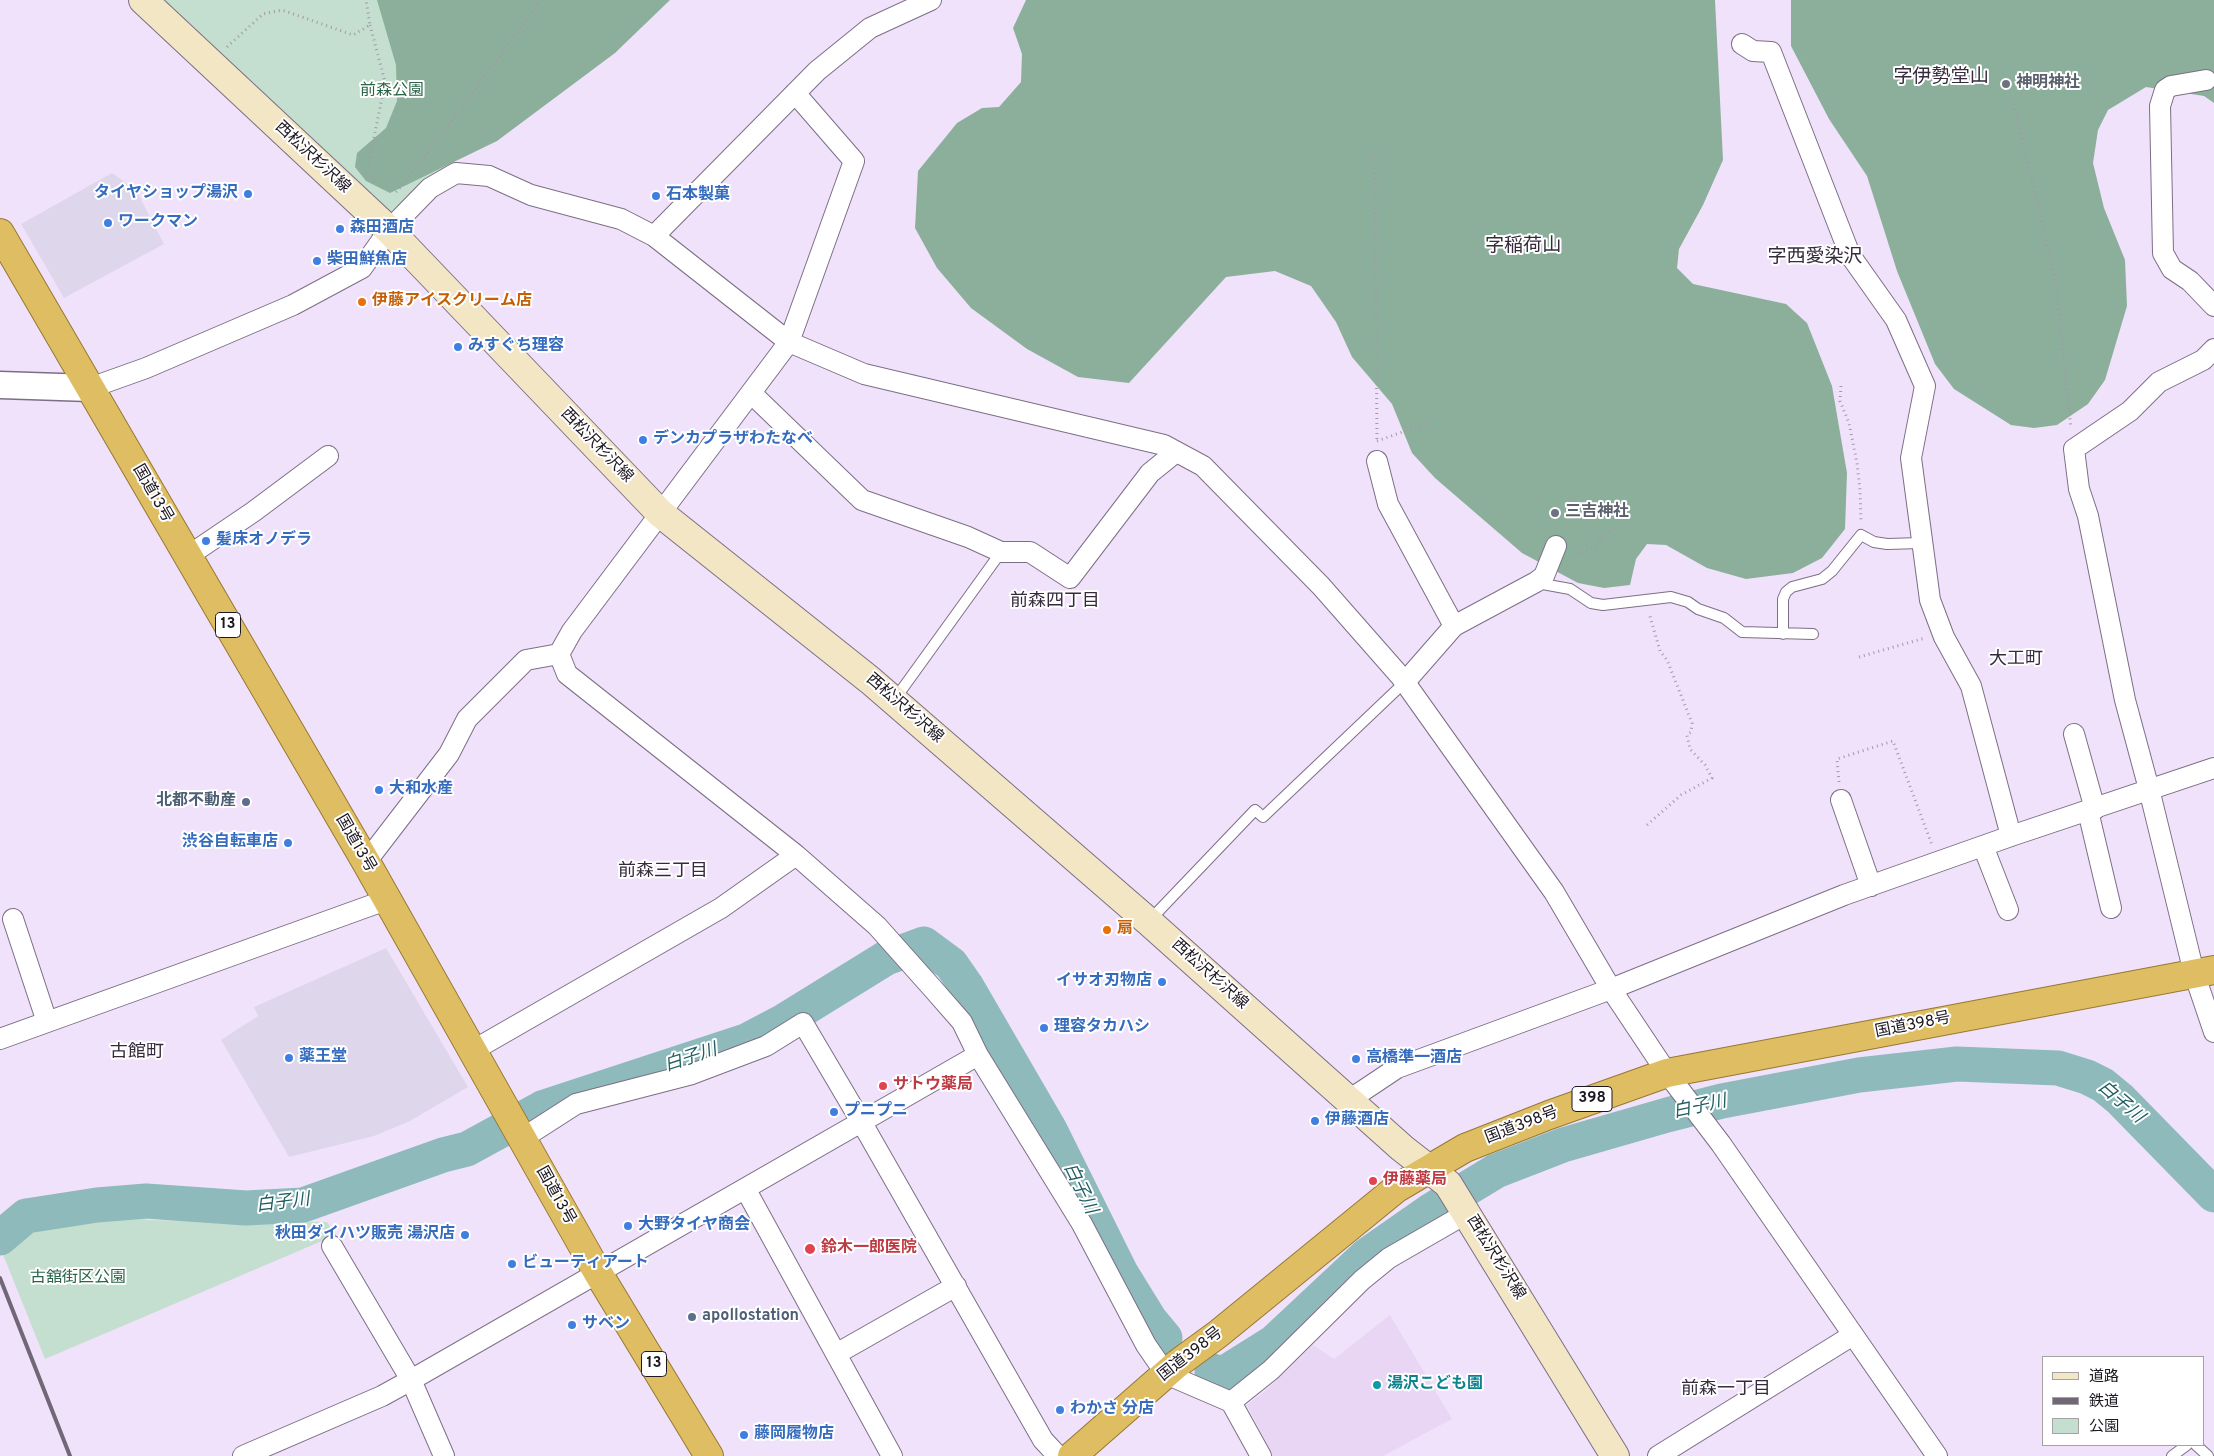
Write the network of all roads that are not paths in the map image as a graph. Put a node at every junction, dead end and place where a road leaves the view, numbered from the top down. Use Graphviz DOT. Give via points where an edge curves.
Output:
graph roads {
  1 [pos="143,0"];
  2 [pos="931,0"];
  3 [pos="1742,44"];
  4 [pos="2206,80"];
  5 [pos="795,93"];
  6 [pos="389,230"];
  7 [pos="0,233"];
  8 [pos="654,236"];
  9 [pos="2214,306"];
  10 [pos="789,342"];
  11 [pos="2214,350"];
  12 [pos="0,385"];
  13 [pos="90,388"];
  14 [pos="751,393"];
  15 [pos="1176,452"];
  16 [pos="328,456"];
  17 [pos="1377,461"];
  18 [pos="660,513"];
  19 [pos="1921,543"];
  20 [pos="1556,546"];
  21 [pos="1001,552"];
  22 [pos="188,556"];
  23 [pos="1541,577"];
  24 [pos="1454,626"];
  25 [pos="1783,634"];
  26 [pos="1813,634"];
  27 [pos="558,654"];
  28 [pos="1405,682"];
  29 [pos="894,700"];
  30 [pos="2074,734"];
  31 [pos="2214,768"];
  32 [pos="2149,789"];
  33 [pos="1841,800"];
  34 [pos="2091,810"];
  35 [pos="2011,836"];
  36 [pos="1983,846"];
  37 [pos="796,855"];
  38 [pos="366,862"];
  39 [pos="1871,886"];
  40 [pos="386,900"];
  41 [pos="2111,908"];
  42 [pos="2008,910"];
  43 [pos="13,919"];
  44 [pos="1149,922"];
  45 [pos="2204,971"];
  46 [pos="1611,989"];
  47 [pos="47,1022"];
  48 [pos="2214,1032"];
  49 [pos="0,1039"];
  50 [pos="472,1051"];
  51 [pos="978,1055"];
  52 [pos="1673,1080"];
  53 [pos="1350,1100"];
  54 [pos="862,1123"];
  55 [pos="523,1138"];
  56 [pos="1438,1176"];
  57 [pos="746,1190"];
  58 [pos="1465,1210"];
  59 [pos="332,1246"];
  60 [pos="598,1273"];
  61 [pos="956,1286"];
  62 [pos="1854,1335"];
  63 [pos="836,1354"];
  64 [pos="1166,1374"];
  65 [pos="411,1380"];
  66 [pos="1231,1402"];
  67 [pos="2186,1446"];
  68 [pos="2197,1446"];
  69 [pos="243,1456"];
  70 [pos="444,1456"];
  71 [pos="709,1456"];
  72 [pos="892,1456"];
  73 [pos="1058,1456"];
  74 [pos="1072,1456"];
  75 [pos="1261,1456"];
  76 [pos="1615,1456"];
  77 [pos="1658,1456"];
  78 [pos="1937,1456"];
  79 [pos="2172,1456"];
  80 [pos="2208,1456"];
  1 -- 6 [label="main road, 西松沢杉沢線"];
  2 -- 5 [label="street" via="870,28"];
  3 -- 19 [label="street" via="1753,51 1771,52 1850,255 1896,320 1926,386 1911,458"];
  4 -- 9 [label="street" via="2171,86 2165,90 2160,106 2163,253 2172,269 2190,281"];
  5 -- 8 [label="street"];
  5 -- 10 [label="street" via="854,161"];
  6 -- 8 [label="street" via="430,188 456,172 489,176 531,195 621,219"];
  6 -- 13 [label="street" via="362,268 302,300 146,368"];
  6 -- 18 [label="main road, 西松沢杉沢線"];
  7 -- 13 [label="highway, 国道13号 / 13"];
  8 -- 10 [label="street"];
  10 -- 14 [label="street"];
  10 -- 15 [label="street" via="864,374 1164,444"];
  11 -- 32 [label="street" via="2202,360 2159,382 2130,411 2074,449 2079,489 2088,516 2125,700"];
  12 -- 13 [label="street"];
  13 -- 22 [label="highway, 国道13号 / 13"];
  14 -- 18 [label="street"];
  14 -- 21 [label="street" via="862,500"];
  15 -- 21 [label="street" via="1150,473 1070,578 1030,552"];
  15 -- 28 [label="street" via="1210,473 1321,586"];
  16 -- 22 [label="street"];
  17 -- 24 [label="street" via="1388,504"];
  18 -- 27 [label="street" via="572,630"];
  18 -- 29 [label="main road, 西松沢杉沢線"];
  19 -- 25 [label="lane" via="1888,544 1874,542 1862,535 1822,579 1786,592"];
  19 -- 35 [label="street" via="1930,600 1942,633 1971,686"];
  20 -- 23 [label="street"];
  21 -- 29 [label="lane"];
  22 -- 38 [label="highway, 国道13号 / 13"];
  23 -- 24 [label="street"];
  23 -- 25 [label="lane" via="1570,589 1591,603 1603,605 1672,598 1724,618 1742,632"];
  24 -- 28 [label="street"];
  25 -- 26 [label="lane"];
  27 -- 37 [label="street" via="567,674"];
  27 -- 38 [label="street" via="526,660 467,718 449,754"];
  28 -- 44 [label="lane" via="1262,817 1256,810"];
  28 -- 46 [label="street" via="1554,892"];
  29 -- 44 [label="main road, 西松沢杉沢線"];
  30 -- 34 [label="street"];
  31 -- 32 [label="street"];
  32 -- 34 [label="street"];
  32 -- 45 [label="street"];
  33 -- 39 [label="street"];
  34 -- 35 [label="street"];
  34 -- 41 [label="street"];
  35 -- 36 [label="street"];
  36 -- 39 [label="street"];
  36 -- 42 [label="street"];
  37 -- 50 [label="street" via="721,908"];
  37 -- 51 [label="street" via="877,926 962,1022"];
  38 -- 40 [label="highway, 国道13号 / 13"];
  39 -- 46 [label="street"];
  40 -- 47 [label="street"];
  40 -- 50 [label="highway, 国道13号 / 13"];
  43 -- 47 [label="street"];
  44 -- 53 [label="main road, 西松沢杉沢線"];
  45 -- 48 [label="street"];
  45 -- 52 [label="highway, 国道398号 / 398"];
  46 -- 52 [label="street"];
  46 -- 53 [label="street" via="1396,1068"];
  47 -- 49 [label="street"];
  50 -- 55 [label="highway, 国道13号 / 13"];
  51 -- 54 [label="street"];
  51 -- 64 [label="street" via="1082,1224 1146,1345"];
  52 -- 56 [label="highway, 国道398号 / 398" via="1549,1115 1465,1148"];
  52 -- 62 [label="street"];
  53 -- 56 [label="main road, 西松沢杉沢線"];
  54 -- 55 [label="street" via="803,1024 766,1046 692,1074 576,1104"];
  54 -- 57 [label="street"];
  54 -- 61 [label="street"];
  55 -- 60 [label="highway, 国道13号 / 13"];
  56 -- 58 [label="main road, 西松沢杉沢線"];
  56 -- 64 [label="highway, 国道398号 / 398" via="1397,1188"];
  57 -- 60 [label="street"];
  57 -- 63 [label="street"];
  58 -- 66 [label="street" via="1389,1258 1362,1280 1270,1370"];
  58 -- 76 [label="main road, 西松沢杉沢線"];
  59 -- 65 [label="street"];
  60 -- 65 [label="street"];
  60 -- 71 [label="highway, 国道13号 / 13"];
  61 -- 63 [label="street"];
  61 -- 73 [label="street" via="1043,1440"];
  62 -- 77 [label="street"];
  62 -- 78 [label="street"];
  63 -- 72 [label="street"];
  64 -- 66 [label="street"];
  64 -- 74 [label="highway, 国道398号 / 398"];
  65 -- 69 [label="street" via="382,1396"];
  65 -- 70 [label="street"];
  66 -- 75 [label="street"];
  67 -- 79 [label="lane"];
  68 -- 80 [label="lane"];
}
